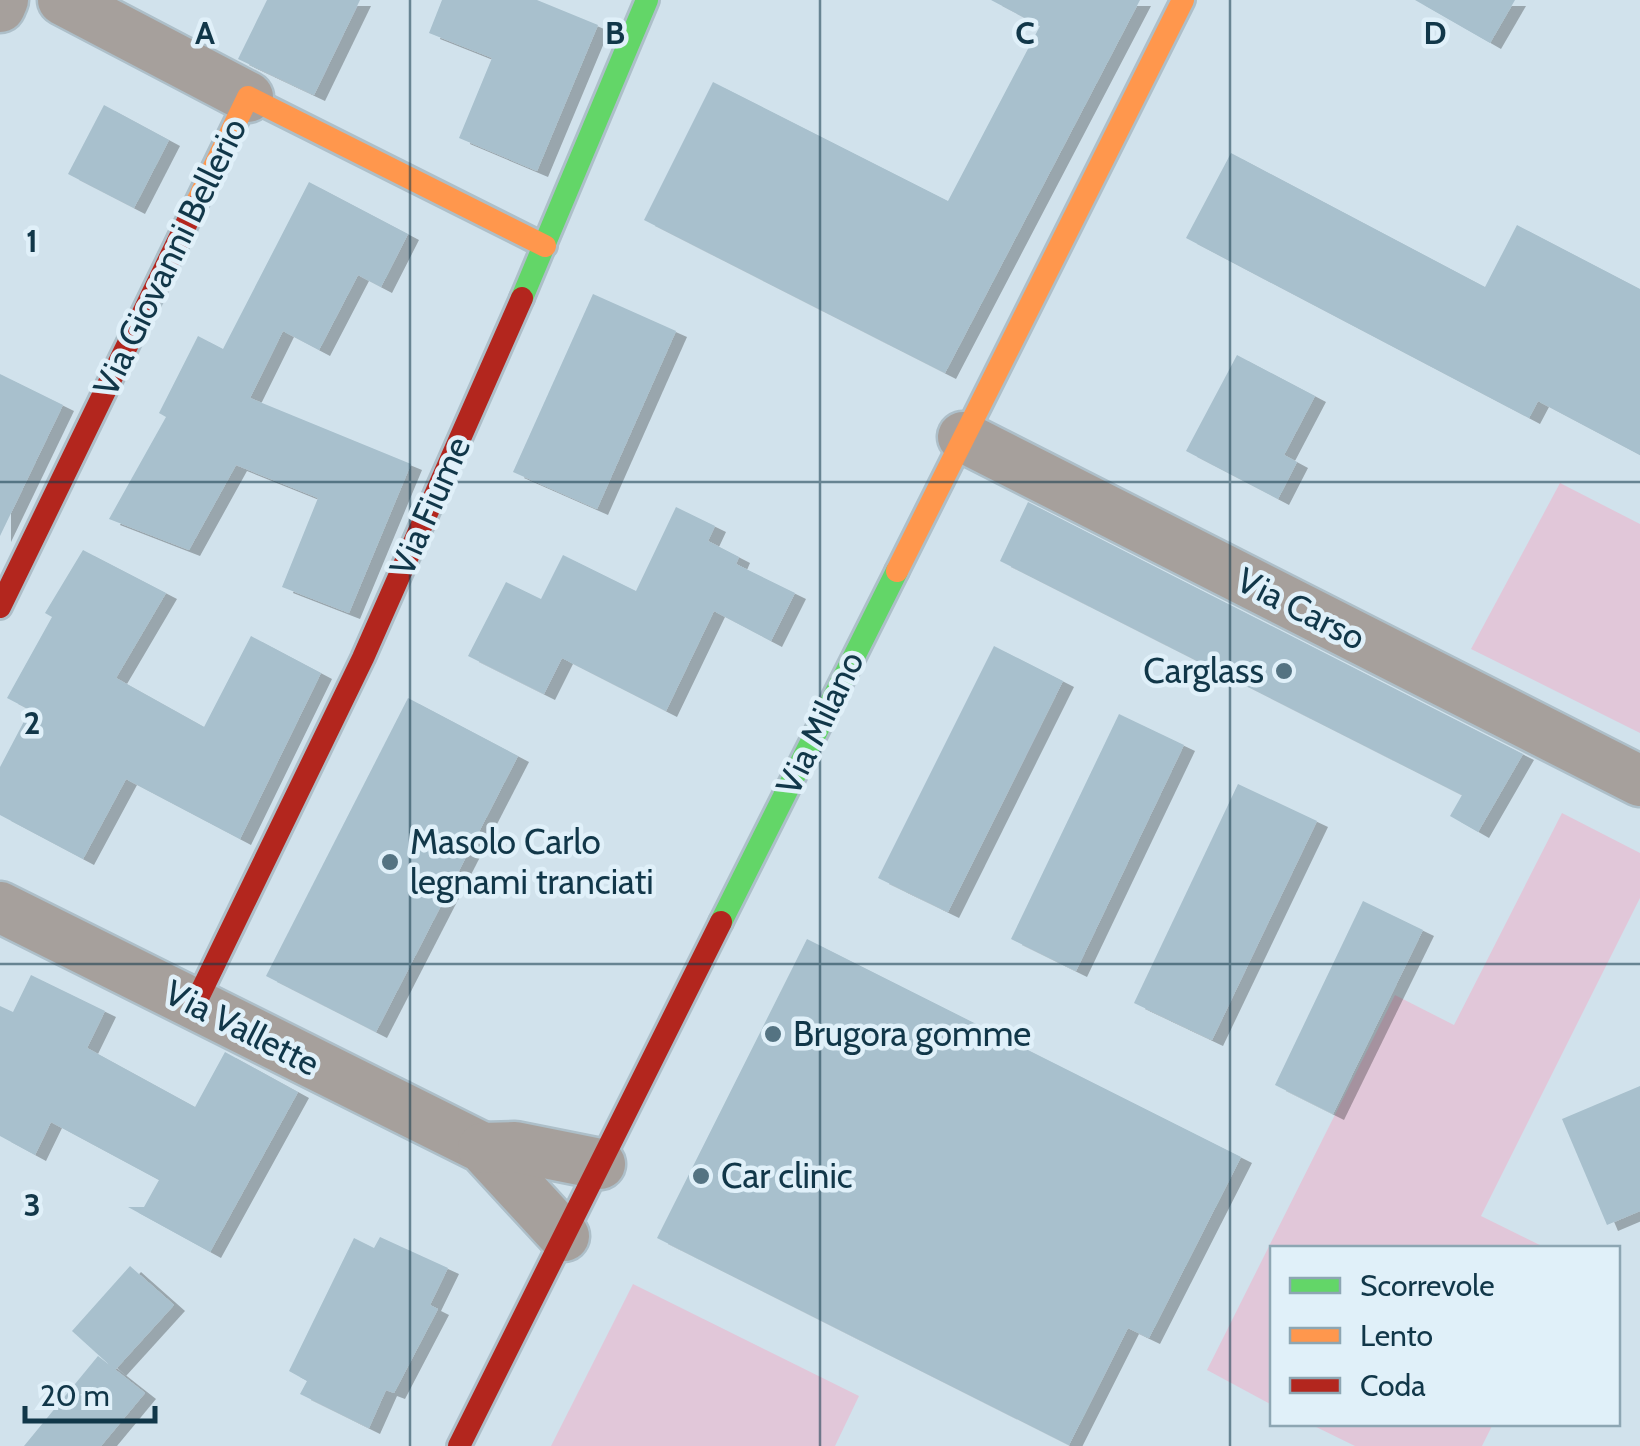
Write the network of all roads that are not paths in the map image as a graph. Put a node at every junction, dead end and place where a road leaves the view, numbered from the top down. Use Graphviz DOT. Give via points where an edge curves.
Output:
graph roads {
  1 [pos="4,0"];
  2 [pos="63,0"];
  3 [pos="647,0"];
  4 [pos="1184,0"];
  5 [pos="0,7"];
  6 [pos="248,97"];
  7 [pos="545,246"];
  8 [pos="963,437"];
  9 [pos="0,607"];
  10 [pos="1640,780"];
  11 [pos="0,908"];
  12 [pos="195,1004"];
  13 [pos="483,1148"];
  14 [pos="600,1164"];
  15 [pos="564,1236"];
  16 [pos="459,1446"];
  1 -- 5 [label="street"];
  2 -- 6 [label="street"];
  3 -- 7 [label="street, Via Fiume"];
  4 -- 8 [label="street, Via Milano"];
  6 -- 7 [label="street, Via Giovanni Bellerio"];
  6 -- 9 [label="street, Via Giovanni Bellerio"];
  7 -- 12 [label="street, Via Fiume" via="363,658"];
  8 -- 10 [label="street, Via Carso"];
  8 -- 14 [label="street, Via Milano"];
  11 -- 12 [label="street, Via Vallette"];
  12 -- 13 [label="street, Via Vallette"];
  13 -- 14 [label="street, Via Vallette"];
  13 -- 15 [label="street, Via Vallette"];
  14 -- 15 [label="street, Via Milano"];
  15 -- 16 [label="street, Via Milano"];
}
